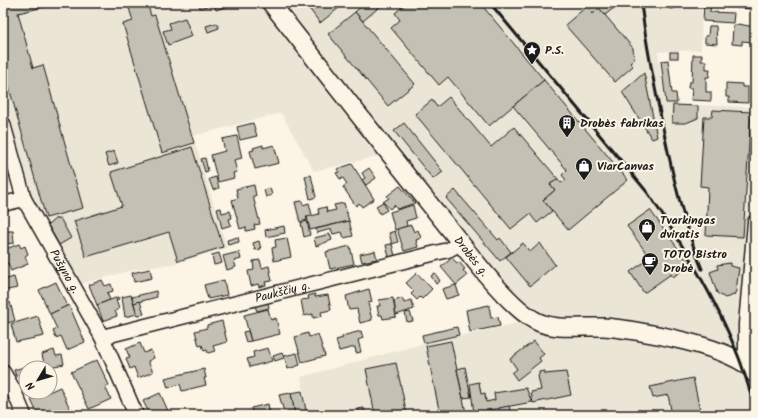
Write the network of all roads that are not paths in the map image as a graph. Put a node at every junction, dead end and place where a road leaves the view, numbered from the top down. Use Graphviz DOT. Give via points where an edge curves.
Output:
graph roads {
  1 [pos="271,3"];
  2 [pos="3,124"];
  3 [pos="24,199"];
  4 [pos="3,204"];
  5 [pos="755,222"];
  6 [pos="461,243"];
  7 [pos="102,337"];
  8 [pos="743,361"];
  9 [pos="3,372"];
  10 [pos="755,374"];
  11 [pos="24,415"];
  12 [pos="136,415"];
  1 -- 6 [label="street, Drobės g."];
  2 -- 3 [label="street, Pušyno g."];
  3 -- 4 [label="street"];
  3 -- 7 [label="street, Pušyno g."];
  5 -- 8 [label="street" via="746,350"];
  6 -- 7 [label="street, Paukščių g." via="448,250"];
  6 -- 8 [label="street, Drobės g." via="512,302 538,322 550,326 603,327 636,331 701,346"];
  7 -- 12 [label="street, Pušyno g."];
  8 -- 10 [label="street, Drobės g."];
  9 -- 11 [label="street"];
}
